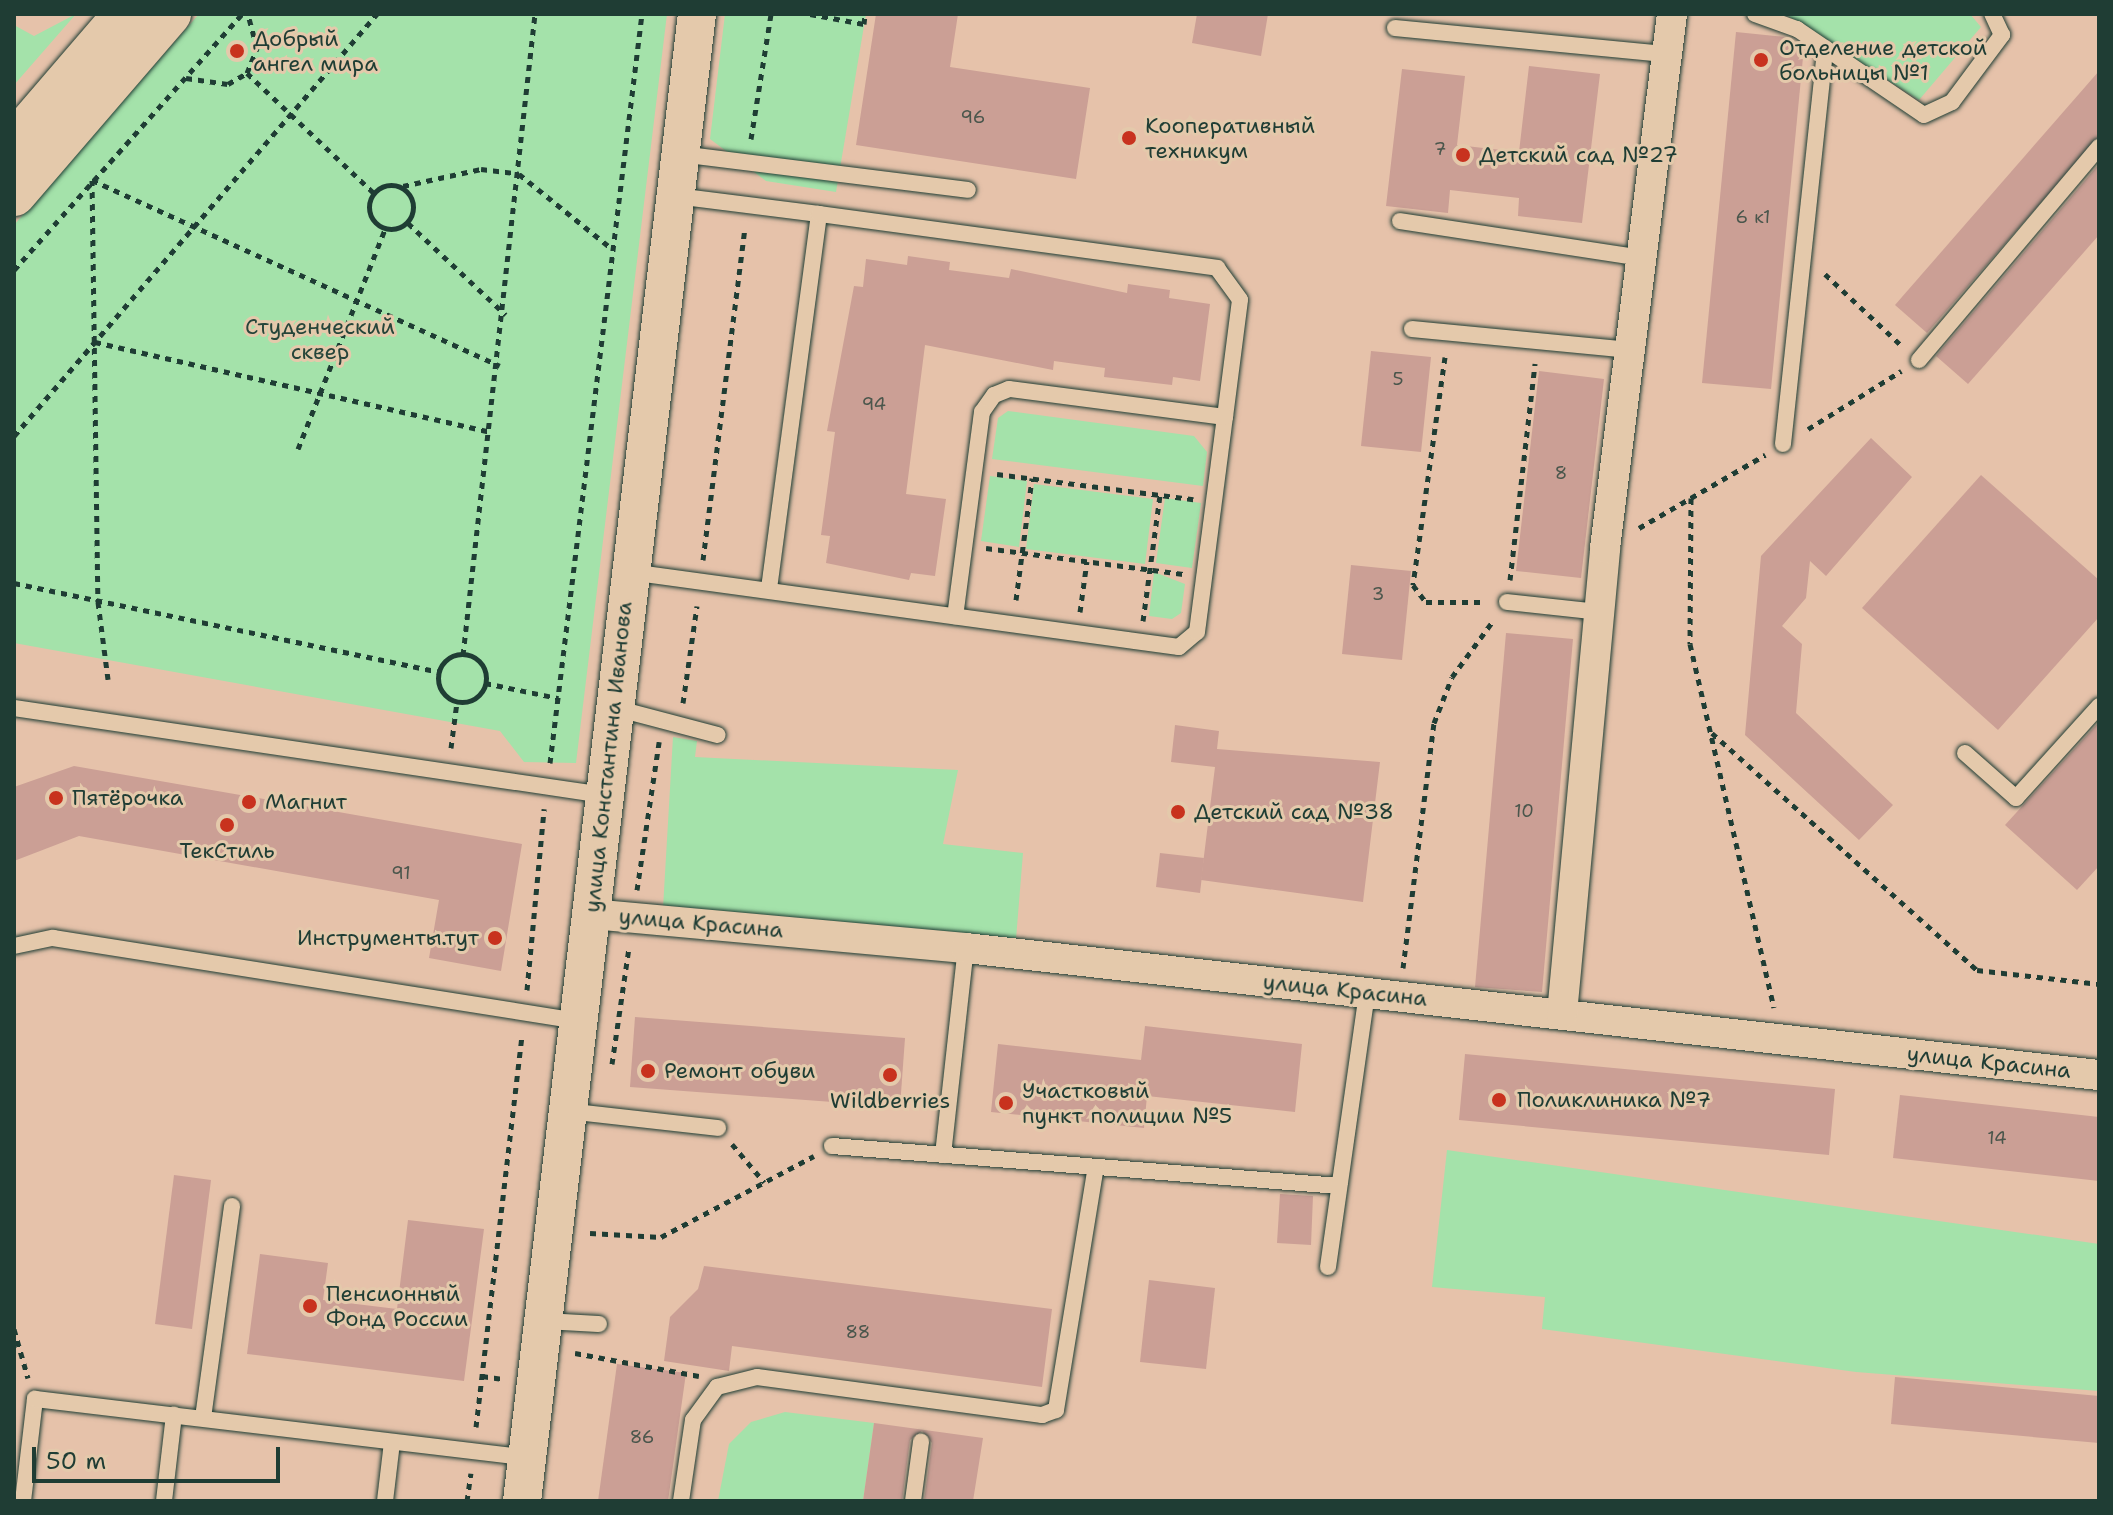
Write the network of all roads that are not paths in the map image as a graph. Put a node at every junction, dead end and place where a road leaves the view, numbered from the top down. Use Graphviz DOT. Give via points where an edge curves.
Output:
graph roads {
  1 [pos="126,14"];
  2 [pos="169,14"];
  3 [pos="697,14"];
  4 [pos="1672,14"];
  5 [pos="1755,14"];
  6 [pos="1992,14"];
  7 [pos="1395,28"];
  8 [pos="1825,48"];
  9 [pos="1667,54"];
  10 [pos="14,144"];
  11 [pos="2099,147"];
  12 [pos="680,154"];
  13 [pos="968,190"];
  14 [pos="14,194"];
  15 [pos="675,196"];
  16 [pos="819,214"];
  17 [pos="1400,221"];
  18 [pos="1642,258"];
  19 [pos="1412,329"];
  20 [pos="1630,350"];
  21 [pos="1919,360"];
  22 [pos="1225,417"];
  23 [pos="1783,444"];
  24 [pos="628,572"];
  25 [pos="769,590"];
  26 [pos="1507,602"];
  27 [pos="1599,612"];
  28 [pos="955,616"];
  29 [pos="2099,706"];
  30 [pos="14,708"];
  31 [pos="615,708"];
  32 [pos="718,735"];
  33 [pos="1965,753"];
  34 [pos="604,795"];
  35 [pos="591,914"];
  36 [pos="14,946"];
  37 [pos="966,948"];
  38 [pos="1367,993"];
  39 [pos="1562,1014"];
  40 [pos="578,1021"];
  41 [pos="2099,1075"];
  42 [pos="567,1111"];
  43 [pos="718,1128"];
  44 [pos="832,1146"];
  45 [pos="943,1155"];
  46 [pos="1096,1167"];
  47 [pos="1339,1186"];
  48 [pos="232,1206"];
  49 [pos="1328,1267"];
  50 [pos="561,1322"];
  51 [pos="599,1324"];
  52 [pos="174,1415"];
  53 [pos="203,1418"];
  54 [pos="392,1442"];
  55 [pos="921,1442"];
  56 [pos="527,1458"];
  57 [pos="23,1501"];
  58 [pos="164,1501"];
  59 [pos="385,1501"];
  60 [pos="522,1501"];
  61 [pos="681,1501"];
  62 [pos="913,1501"];
  1 -- 10 [label="main road"];
  2 -- 14 [label="main road"];
  3 -- 12 [label="street, улица Константина Иванова"];
  4 -- 9 [label="street"];
  5 -- 8 [label="lane"];
  6 -- 8 [label="lane" via="2002,35 1952,102 1924,115"];
  7 -- 9 [label="lane"];
  8 -- 23 [label="lane"];
  9 -- 18 [label="street"];
  11 -- 21 [label="lane"];
  12 -- 13 [label="lane"];
  12 -- 15 [label="street, улица Константина Иванова"];
  15 -- 16 [label="lane"];
  15 -- 24 [label="street, улица Константина Иванова"];
  16 -- 22 [label="lane" via="1217,268 1240,300"];
  16 -- 25 [label="lane"];
  17 -- 18 [label="lane"];
  18 -- 20 [label="street"];
  19 -- 20 [label="lane"];
  20 -- 27 [label="street"];
  22 -- 28 [label="lane" via="1002,391 982,412"];
  22 -- 28 [label="lane" via="1194,638 1179,647"];
  24 -- 25 [label="lane"];
  24 -- 31 [label="street, улица Константина Иванова"];
  25 -- 28 [label="lane"];
  26 -- 27 [label="lane"];
  27 -- 39 [label="street"];
  29 -- 33 [label="lane" via="2016,798"];
  30 -- 34 [label="lane"];
  31 -- 32 [label="lane"];
  31 -- 34 [label="street, улица Константина Иванова"];
  34 -- 35 [label="street, улица Константина Иванова"];
  35 -- 37 [label="street, улица Красина"];
  35 -- 40 [label="street, улица Константина Иванова"];
  36 -- 40 [label="lane" via="53,938"];
  37 -- 38 [label="street, улица Красина"];
  37 -- 45 [label="lane"];
  38 -- 39 [label="street, улица Красина"];
  38 -- 47 [label="lane"];
  39 -- 41 [label="street, улица Красина"];
  40 -- 42 [label="street, улица Константина Иванова"];
  42 -- 43 [label="lane"];
  42 -- 50 [label="street, улица Константина Иванова"];
  44 -- 45 [label="lane"];
  45 -- 46 [label="lane"];
  46 -- 47 [label="lane"];
  46 -- 61 [label="lane" via="1056,1410 1042,1415 757,1377 717,1387 693,1420"];
  47 -- 49 [label="lane"];
  48 -- 53 [label="lane"];
  50 -- 51 [label="lane"];
  50 -- 56 [label="street, улица Константина Иванова"];
  52 -- 53 [label="lane"];
  52 -- 57 [label="lane" via="35,1399"];
  52 -- 58 [label="lane"];
  53 -- 54 [label="lane"];
  54 -- 56 [label="lane"];
  54 -- 59 [label="lane"];
  55 -- 62 [label="lane"];
  56 -- 60 [label="street, улица Константина Иванова"];
}
